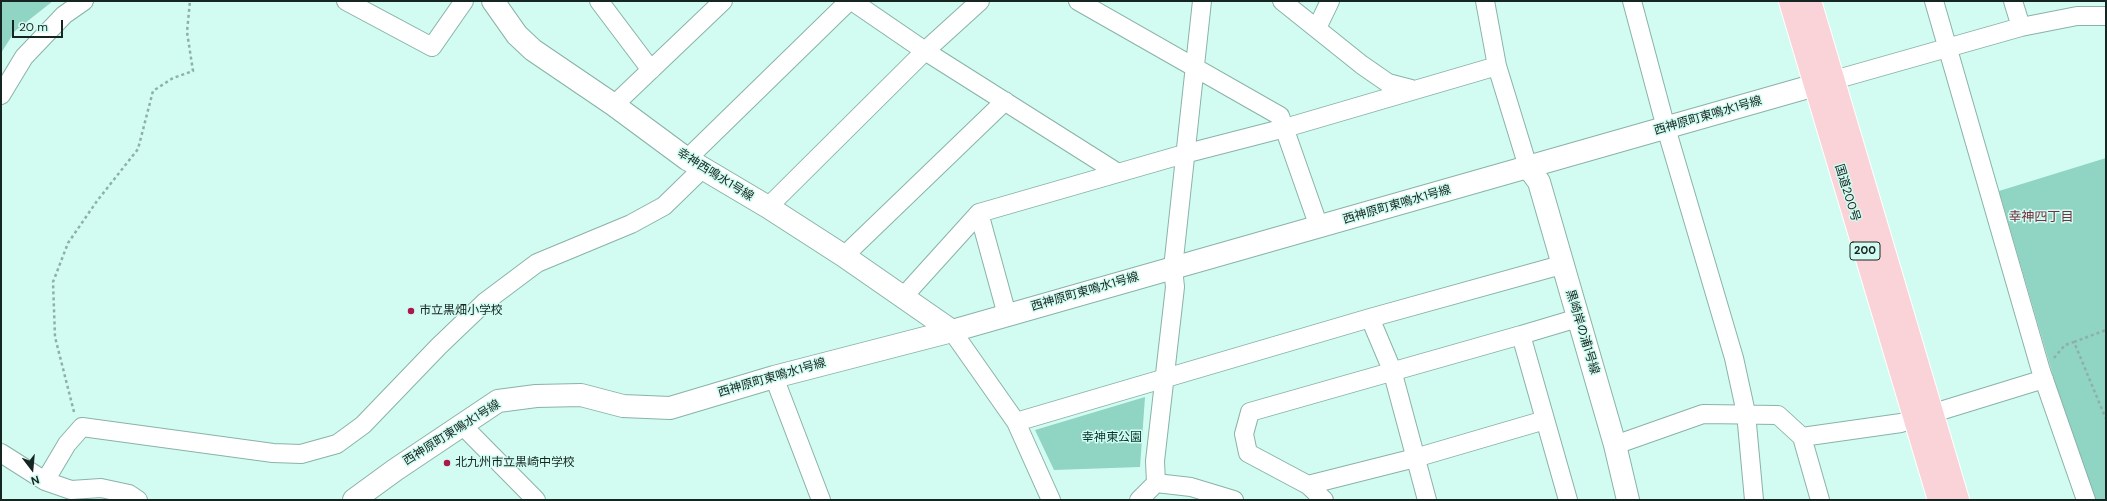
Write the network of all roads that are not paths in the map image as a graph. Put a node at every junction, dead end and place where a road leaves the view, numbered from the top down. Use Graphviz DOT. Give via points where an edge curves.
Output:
graph roads {
  1 [pos="84,1"];
  2 [pos="346,1"];
  3 [pos="464,1"];
  4 [pos="493,1"];
  5 [pos="599,1"];
  6 [pos="723,1"];
  7 [pos="851,1"];
  8 [pos="980,1"];
  9 [pos="1078,1"];
  10 [pos="1202,1"];
  11 [pos="1282,1"];
  12 [pos="1330,1"];
  13 [pos="1632,1"];
  14 [pos="1790,1"];
  15 [pos="1810,1"];
  16 [pos="1934,1"];
  17 [pos="2013,1"];
  18 [pos="1480,2"];
  19 [pos="2106,16"];
  20 [pos="2021,27"];
  21 [pos="1316,28"];
  22 [pos="1947,47"];
  23 [pos="925,51"];
  24 [pos="1497,66"];
  25 [pos="1194,67"];
  26 [pos="651,70"];
  27 [pos="1824,83"];
  28 [pos="1411,89"];
  29 [pos="1,95"];
  30 [pos="1005,101"];
  31 [pos="614,105"];
  32 [pos="1285,128"];
  33 [pos="1666,128"];
  34 [pos="1184,154"];
  35 [pos="694,164"];
  36 [pos="1528,167"];
  37 [pos="1118,173"];
  38 [pos="768,207"];
  39 [pos="979,213"];
  40 [pos="1319,227"];
  41 [pos="844,256"];
  42 [pos="1561,265"];
  43 [pos="1173,268"];
  44 [pos="903,296"];
  45 [pos="1006,315"];
  46 [pos="1370,318"];
  47 [pos="1578,318"];
  48 [pos="952,331"];
  49 [pos="1522,335"];
  50 [pos="1392,370"];
  51 [pos="2043,375"];
  52 [pos="774,377"];
  53 [pos="1165,379"];
  54 [pos="1746,413"];
  55 [pos="1924,418"];
  56 [pos="1545,420"];
  57 [pos="1016,422"];
  58 [pos="462,425"];
  59 [pos="1802,438"];
  60 [pos="1614,445"];
  61 [pos="1,453"];
  62 [pos="1415,458"];
  63 [pos="45,481"];
  64 [pos="1156,484"];
  65 [pos="1308,485"];
  66 [pos="138,500"];
  67 [pos="354,500"];
  68 [pos="536,500"];
  69 [pos="821,500"];
  70 [pos="1051,500"];
  71 [pos="1138,500"];
  72 [pos="1234,500"];
  73 [pos="1324,500"];
  74 [pos="1427,500"];
  75 [pos="1568,500"];
  76 [pos="1628,500"];
  77 [pos="1754,500"];
  78 [pos="1820,500"];
  79 [pos="1940,500"];
  80 [pos="1958,500"];
  81 [pos="2086,500"];
  1 -- 29 [label="street" via="64,15 24,57"];
  2 -- 3 [label="street" via="432,47"];
  4 -- 31 [label="street, 幸神西鳴水1号線" via="517,35 533,50"];
  5 -- 26 [label="street"];
  6 -- 26 [label="street"];
  7 -- 23 [label="street"];
  7 -- 35 [label="street"];
  8 -- 23 [label="street"];
  9 -- 25 [label="street"];
  10 -- 25 [label="street"];
  11 -- 21 [label="street"];
  12 -- 21 [label="street"];
  13 -- 33 [label="street"];
  14 -- 27 [label="highway, 国道200号 / 200"];
  15 -- 27 [label="highway, 国道200号 / 200"];
  16 -- 22 [label="street"];
  17 -- 20 [label="street"];
  18 -- 24 [label="street"];
  19 -- 20 [label="street" via="2077,16"];
  20 -- 22 [label="street"];
  21 -- 28 [label="street" via="1388,83"];
  22 -- 27 [label="street"];
  22 -- 51 [label="street"];
  23 -- 30 [label="street"];
  23 -- 38 [label="street"];
  24 -- 28 [label="street"];
  24 -- 36 [label="street"];
  25 -- 32 [label="street" via="1280,116"];
  25 -- 34 [label="street"];
  26 -- 31 [label="street"];
  27 -- 33 [label="street, 西神原町東鳴水1号線"];
  27 -- 55 [label="highway, 国道200号 / 200"];
  28 -- 32 [label="street"];
  30 -- 37 [label="street"];
  30 -- 41 [label="street"];
  31 -- 35 [label="street, 幸神西鳴水1号線"];
  32 -- 34 [label="street"];
  32 -- 40 [label="street"];
  33 -- 36 [label="street, 西神原町東鳴水1号線"];
  33 -- 54 [label="street" via="1734,358"];
  34 -- 37 [label="street"];
  34 -- 43 [label="street"];
  35 -- 38 [label="street, 幸神西鳴水1号線"];
  35 -- 63 [label="street" via="664,206 631,224 537,263 485,302 363,425 337,444 301,454 273,453 82,427 67,444"];
  36 -- 40 [label="street, 西神原町東鳴水1号線"];
  36 -- 42 [label="street, 黒崎岸の浦1号線" via="1539,182"];
  37 -- 39 [label="street"];
  38 -- 41 [label="street, 幸神西鳴水1号線"];
  39 -- 44 [label="street"];
  39 -- 45 [label="street"];
  40 -- 43 [label="street, 西神原町東鳴水1号線"];
  41 -- 44 [label="street, 幸神西鳴水1号線"];
  42 -- 46 [label="street"];
  42 -- 47 [label="street, 黒崎岸の浦1号線"];
  43 -- 45 [label="street, 西神原町東鳴水1号線"];
  43 -- 53 [label="street" via="1175,287"];
  44 -- 48 [label="street, 幸神西鳴水1号線"];
  45 -- 48 [label="street, 西神原町東鳴水1号線"];
  46 -- 50 [label="street"];
  46 -- 53 [label="street"];
  47 -- 49 [label="street"];
  47 -- 60 [label="street, 黒崎岸の浦1号線"];
  48 -- 52 [label="street, 西神原町東鳴水1号線"];
  48 -- 57 [label="street"];
  49 -- 50 [label="street"];
  49 -- 56 [label="street"];
  50 -- 62 [label="street"];
  50 -- 65 [label="street" via="1250,412 1244,434 1248,453"];
  51 -- 55 [label="street"];
  51 -- 81 [label="street"];
  52 -- 58 [label="street, 西神原町東鳴水1号線" via="670,408 623,406 580,395 536,396 498,401"];
  52 -- 69 [label="street"];
  53 -- 57 [label="street"];
  53 -- 64 [label="street" via="1154,461"];
  54 -- 59 [label="street" via="1778,415"];
  54 -- 60 [label="street" via="1703,414"];
  54 -- 77 [label="street"];
  55 -- 59 [label="street"];
  55 -- 79 [label="highway, 国道200号 / 200"];
  55 -- 80 [label="highway, 国道200号 / 200"];
  56 -- 62 [label="street"];
  56 -- 75 [label="street"];
  57 -- 70 [label="street"];
  58 -- 67 [label="street, 西神原町東鳴水1号線"];
  58 -- 68 [label="street"];
  59 -- 78 [label="street"];
  60 -- 76 [label="street, 黒崎岸の浦1号線"];
  61 -- 63 [label="street"];
  62 -- 65 [label="street"];
  62 -- 74 [label="street"];
  63 -- 66 [label="street" via="71,490 101,488 130,494"];
  64 -- 71 [label="street"];
  64 -- 72 [label="street" via="1191,486"];
  65 -- 73 [label="street"];
}
